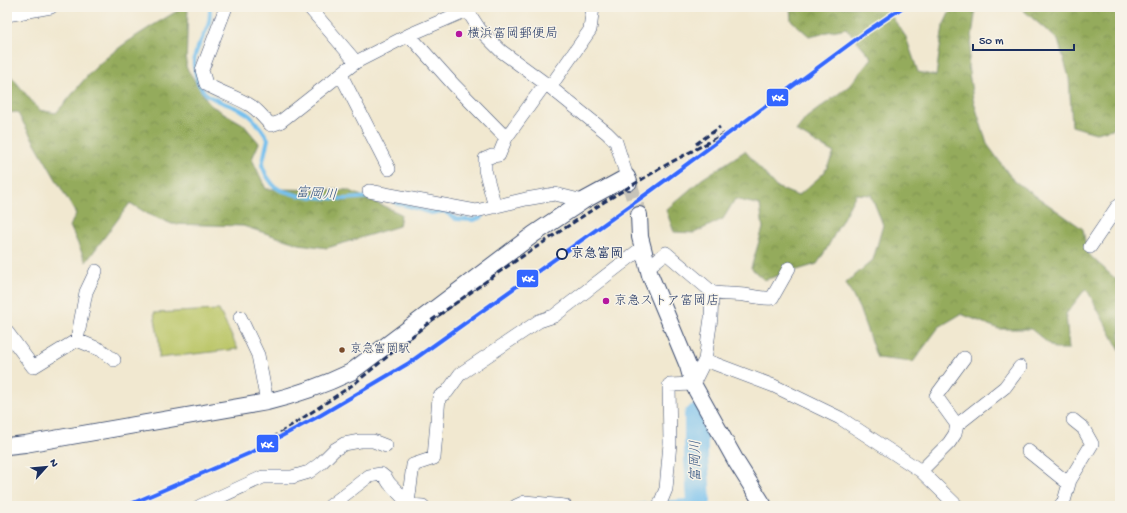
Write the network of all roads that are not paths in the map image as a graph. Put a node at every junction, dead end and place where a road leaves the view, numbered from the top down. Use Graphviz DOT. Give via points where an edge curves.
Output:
graph roads {
  1 [pos="50,7"];
  2 [pos="226,7"];
  3 [pos="309,7"];
  4 [pos="593,7"];
  5 [pos="466,8"];
  6 [pos="7,15"];
  7 [pos="409,35"];
  8 [pos="356,62"];
  9 [pos="341,75"];
  10 [pos="548,86"];
  11 [pos="506,138"];
  12 [pos="389,169"];
  13 [pos="628,179"];
  14 [pos="368,190"];
  15 [pos="583,201"];
  16 [pos="1120,205"];
  17 [pos="495,207"];
  18 [pos="639,215"];
  19 [pos="643,247"];
  20 [pos="1090,247"];
  21 [pos="648,267"];
  22 [pos="789,268"];
  23 [pos="96,271"];
  24 [pos="712,292"];
  25 [pos="240,317"];
  26 [pos="7,332"];
  27 [pos="77,340"];
  28 [pos="964,358"];
  29 [pos="114,360"];
  30 [pos="705,360"];
  31 [pos="1020,367"];
  32 [pos="693,384"];
  33 [pos="267,402"];
  34 [pos="1073,420"];
  35 [pos="957,425"];
  36 [pos="7,446"];
  37 [pos="386,446"];
  38 [pos="1028,451"];
  39 [pos="921,471"];
  40 [pos="1069,484"];
  41 [pos="408,503"];
  42 [pos="208,504"];
  43 [pos="330,506"];
  44 [pos="424,506"];
  45 [pos="516,506"];
  46 [pos="565,506"];
  47 [pos="659,506"];
  48 [pos="764,506"];
  49 [pos="957,506"];
  50 [pos="1060,506"];
  1 -- 6 [label="street"];
  2 -- 9 [label="street" via="202,70 206,84 249,104 271,125 280,122"];
  3 -- 8 [label="street"];
  4 -- 10 [label="street" via="590,30"];
  5 -- 7 [label="street"];
  5 -- 10 [label="street" via="480,30 501,51"];
  7 -- 8 [label="street"];
  7 -- 11 [label="street"];
  8 -- 9 [label="street"];
  9 -- 12 [label="street"];
  10 -- 11 [label="street"];
  10 -- 13 [label="street" via="616,142"];
  11 -- 17 [label="street" via="499,155 485,159 485,170"];
  13 -- 15 [label="street"];
  14 -- 17 [label="street" via="476,212"];
  15 -- 17 [label="street" via="555,194"];
  15 -- 33 [label="street" via="534,234 351,372 329,383"];
  16 -- 20 [label="street"];
  18 -- 19 [label="street"];
  19 -- 21 [label="street"];
  19 -- 41 [label="street" via="554,316 539,321 460,374 447,392 439,397 434,458 413,465"];
  21 -- 24 [label="street" via="666,253"];
  21 -- 32 [label="street"];
  22 -- 24 [label="street" via="772,298"];
  23 -- 27 [label="street" via="86,292"];
  24 -- 30 [label="street"];
  25 -- 33 [label="street" via="258,355"];
  26 -- 27 [label="street" via="33,367"];
  27 -- 29 [label="street" via="101,350"];
  28 -- 35 [label="street" via="936,396"];
  30 -- 32 [label="street"];
  30 -- 39 [label="street" via="774,386 840,418"];
  31 -- 35 [label="street" via="1005,387"];
  32 -- 47 [label="street" via="669,385 670,443 666,489"];
  32 -- 48 [label="street"];
  33 -- 36 [label="street"];
  34 -- 40 [label="street" via="1083,428 1092,444"];
  35 -- 39 [label="street" via="949,443"];
  37 -- 42 [label="street" via="373,441 344,444 309,472 292,477 263,478"];
  38 -- 40 [label="street"];
  39 -- 49 [label="street"];
  40 -- 50 [label="street"];
  41 -- 43 [label="street" via="381,474 369,476"];
  41 -- 44 [label="street"];
  45 -- 46 [label="street" via="525,502"];
}
